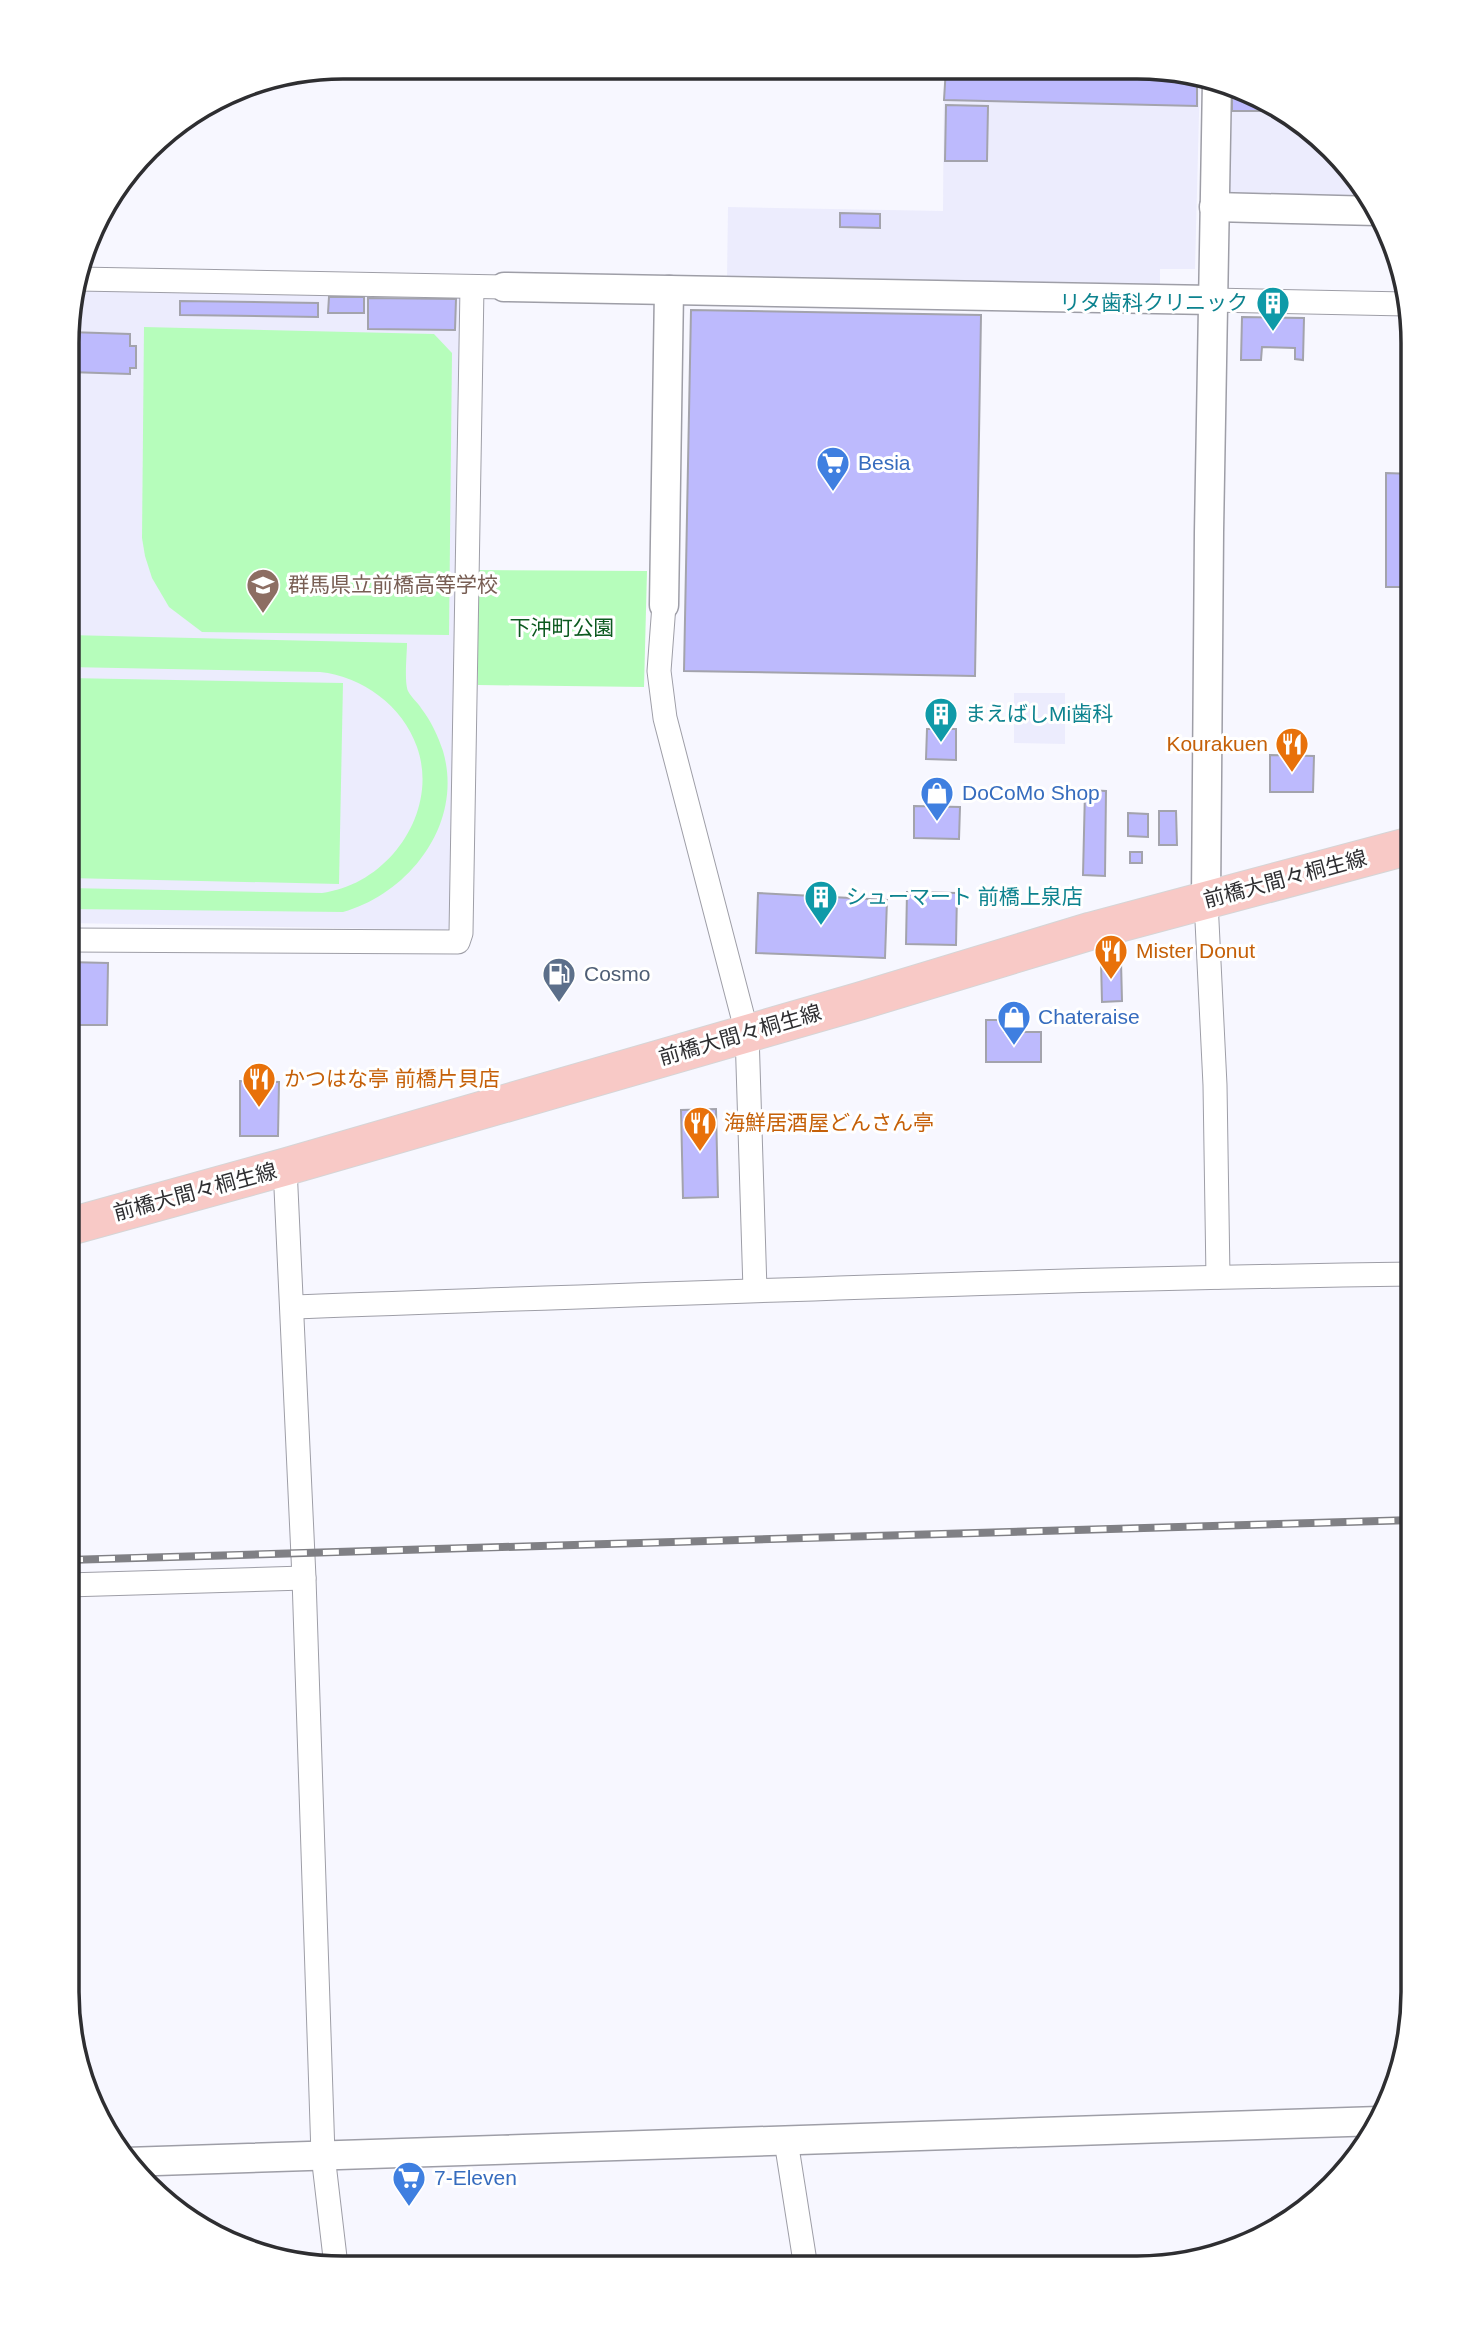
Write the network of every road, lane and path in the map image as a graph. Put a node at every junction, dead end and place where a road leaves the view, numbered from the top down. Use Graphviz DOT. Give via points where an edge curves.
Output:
graph roads {
  1 [pos="1217,91"];
  2 [pos="1214,207"];
  3 [pos="1366,211"];
  4 [pos="87,279"];
  5 [pos="471,287"];
  6 [pos="504,287"];
  7 [pos="669,290"];
  8 [pos="1212,300"];
  9 [pos="1398,304"];
  10 [pos="664,605"];
  11 [pos="1401,848"];
  12 [pos="1206,901"];
  13 [pos="79,940"];
  14 [pos="747,1033"];
  15 [pos="285,1167"];
  16 [pos="79,1224"];
  17 [pos="1401,1274"];
  18 [pos="1218,1277"];
  19 [pos="755,1290"];
  20 [pos="292,1307"];
  21 [pos="304,1578"];
  22 [pos="79,1586"];
  23 [pos="1367,2121"];
  24 [pos="786,2141"];
  25 [pos="323,2155"];
  26 [pos="140,2161"];
  27 [pos="335,2256"];
  28 [pos="804,2256"];
  1 -- 2 [label="street"];
  2 -- 3 [label="street"];
  2 -- 8 [label="street"];
  4 -- 5 [label="street"];
  5 -- 6 [label="street"];
  5 -- 13 [label="street" via="458,942"];
  6 -- 7 [label="street"];
  7 -- 8 [label="street"];
  7 -- 10 [label="street"];
  8 -- 9 [label="street"];
  8 -- 12 [label="street"];
  10 -- 14 [label="street" via="659,671 665,718"];
  11 -- 12 [label="main road, 前橋大間々桐生線"];
  12 -- 14 [label="main road, 前橋大間々桐生線"];
  12 -- 18 [label="street"];
  14 -- 15 [label="main road, 前橋大間々桐生線"];
  14 -- 19 [label="street"];
  15 -- 16 [label="main road, 前橋大間々桐生線"];
  15 -- 20 [label="street"];
  17 -- 18 [label="street"];
  18 -- 19 [label="street"];
  19 -- 20 [label="street"];
  20 -- 21 [label="street"];
  21 -- 22 [label="street"];
  21 -- 25 [label="street"];
  23 -- 24 [label="street"];
  24 -- 25 [label="street"];
  24 -- 28 [label="street"];
  25 -- 26 [label="street"];
  25 -- 27 [label="street"];
}
